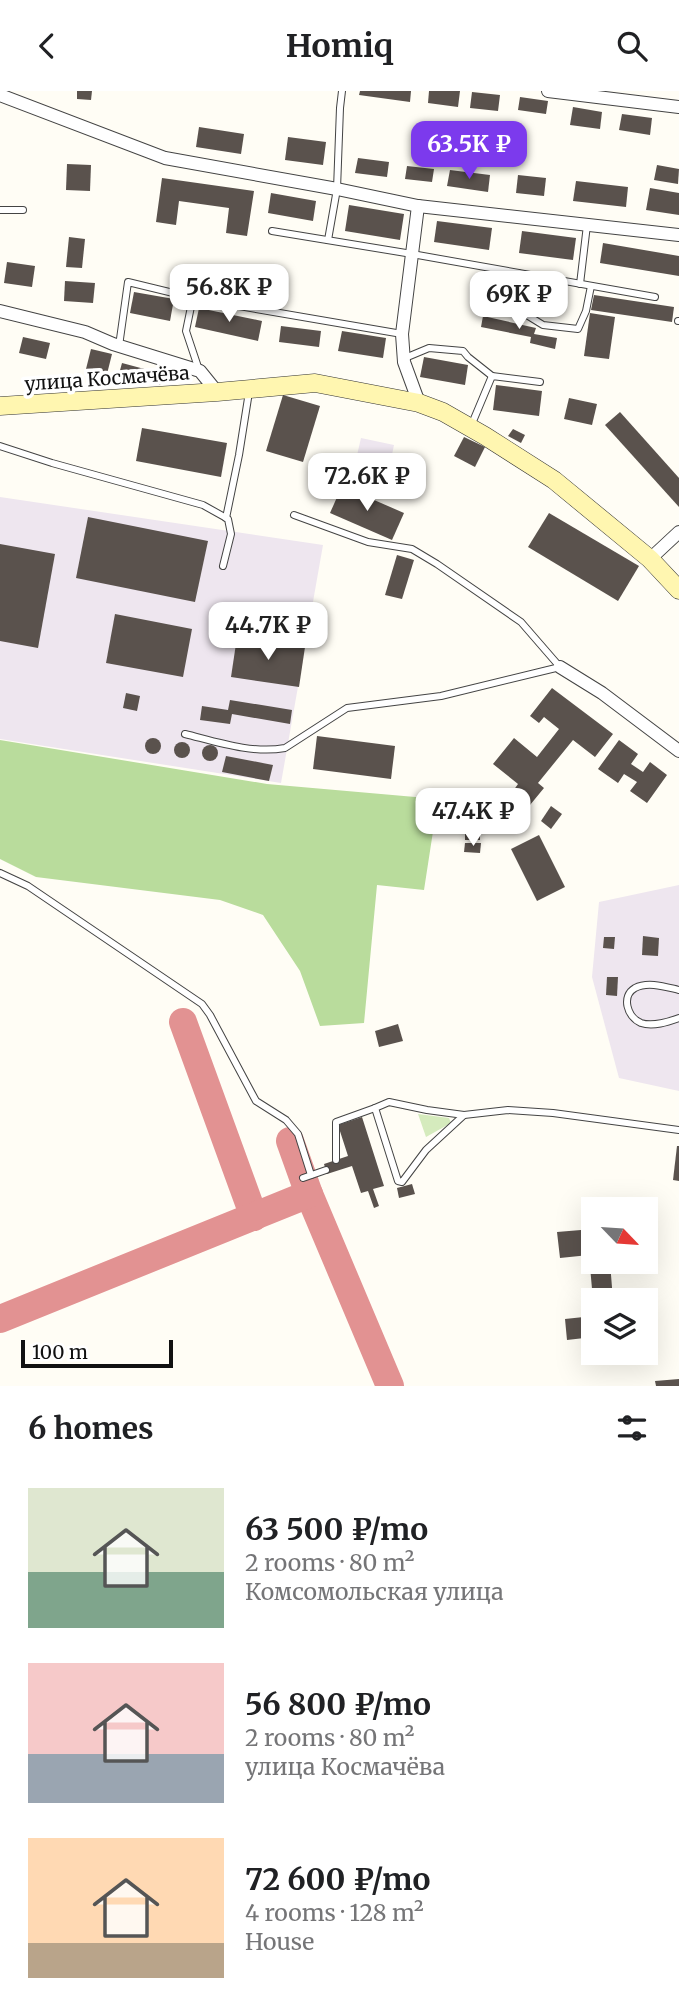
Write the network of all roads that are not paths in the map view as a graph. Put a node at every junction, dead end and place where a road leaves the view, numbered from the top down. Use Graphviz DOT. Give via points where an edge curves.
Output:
graph roads {
  1 [pos="342,91"];
  2 [pos="548,91"];
  3 [pos="0,95"];
  4 [pos="679,107"];
  5 [pos="337,189"];
  6 [pos="418,206"];
  7 [pos="0,210"];
  8 [pos="23,210"];
  9 [pos="587,225"];
  10 [pos="272,231"];
  11 [pos="679,235"];
  12 [pos="328,240"];
  13 [pos="412,254"];
  14 [pos="518,273"];
  15 [pos="580,284"];
  16 [pos="590,286"];
  17 [pos="192,297"];
  18 [pos="655,297"];
  19 [pos="0,311"];
  20 [pos="402,334"];
  21 [pos="119,346"];
  22 [pos="405,358"];
  23 [pos="200,371"];
  24 [pos="492,376"];
  25 [pos="540,383"];
  26 [pos="249,389"];
  27 [pos="217,392"];
  28 [pos="419,403"];
  29 [pos="0,406"];
  30 [pos="470,428"];
  31 [pos="0,446"];
  32 [pos="294,515"];
  33 [pos="226,517"];
  34 [pos="679,532"];
  35 [pos="650,559"];
  36 [pos="223,566"];
  37 [pos="679,590"];
  38 [pos="560,667"];
  39 [pos="185,734"];
  40 [pos="679,751"];
  41 [pos="0,873"];
  42 [pos="679,990"];
  43 [pos="679,1018"];
  44 [pos="376,1108"];
  45 [pos="464,1115"];
  46 [pos="679,1130"];
  47 [pos="336,1160"];
  48 [pos="326,1170"];
  49 [pos="311,1175"];
  50 [pos="303,1178"];
  1 -- 5 [label="lane"];
  2 -- 4 [label="street"];
  3 -- 5 [label="street" via="165,158"];
  5 -- 6 [label="street"];
  5 -- 12 [label="lane"];
  6 -- 9 [label="street"];
  6 -- 13 [label="street"];
  7 -- 8 [label="lane"];
  9 -- 11 [label="street"];
  9 -- 15 [label="lane"];
  10 -- 12 [label="lane"];
  12 -- 13 [label="lane"];
  13 -- 14 [label="lane"];
  13 -- 20 [label="street"];
  14 -- 15 [label="lane"];
  14 -- 16 [label="lane" via="517,309 542,325 578,329"];
  15 -- 16 [label="lane"];
  16 -- 18 [label="lane"];
  17 -- 20 [label="lane"];
  17 -- 21 [label="lane" via="128,282"];
  17 -- 23 [label="lane" via="186,331"];
  19 -- 21 [label="street, улица Космачёва" via="85,332"];
  20 -- 22 [label="street"];
  21 -- 23 [label="street, улица Космачёва"];
  22 -- 24 [label="lane" via="429,348 463,351"];
  22 -- 28 [label="street"];
  23 -- 27 [label="street, улица Космачёва"];
  24 -- 25 [label="lane"];
  24 -- 30 [label="lane"];
  26 -- 27 [label="main road, улица Космачёва"];
  26 -- 28 [label="main road, улица Космачёва" via="315,383"];
  26 -- 33 [label="lane"];
  27 -- 29 [label="main road, улица Космачёва"];
  28 -- 30 [label="main road, улица Космачёва"];
  30 -- 35 [label="main road, улица Космачёва" via="554,480"];
  31 -- 33 [label="lane" via="203,505"];
  32 -- 38 [label="lane" via="368,542 412,549 521,622"];
  33 -- 36 [label="lane" via="231,534"];
  34 -- 35 [label="street"];
  35 -- 37 [label="main road, улица Космачёва"];
  38 -- 39 [label="lane" via="441,696 348,708 285,748 274,750"];
  38 -- 40 [label="street"];
  41 -- 49 [label="lane" via="28,886 202,1004 256,1101 293,1126"];
  42 -- 43 [label="lane" via="644,985 634,988 626,1005 640,1023"];
  44 -- 45 [label="lane" via="395,1102"];
  44 -- 45 [label="lane" via="402,1182 426,1150"];
  44 -- 47 [label="lane" via="336,1122"];
  45 -- 46 [label="lane" via="508,1110"];
  48 -- 49 [label="lane"];
  49 -- 50 [label="lane"];
}
